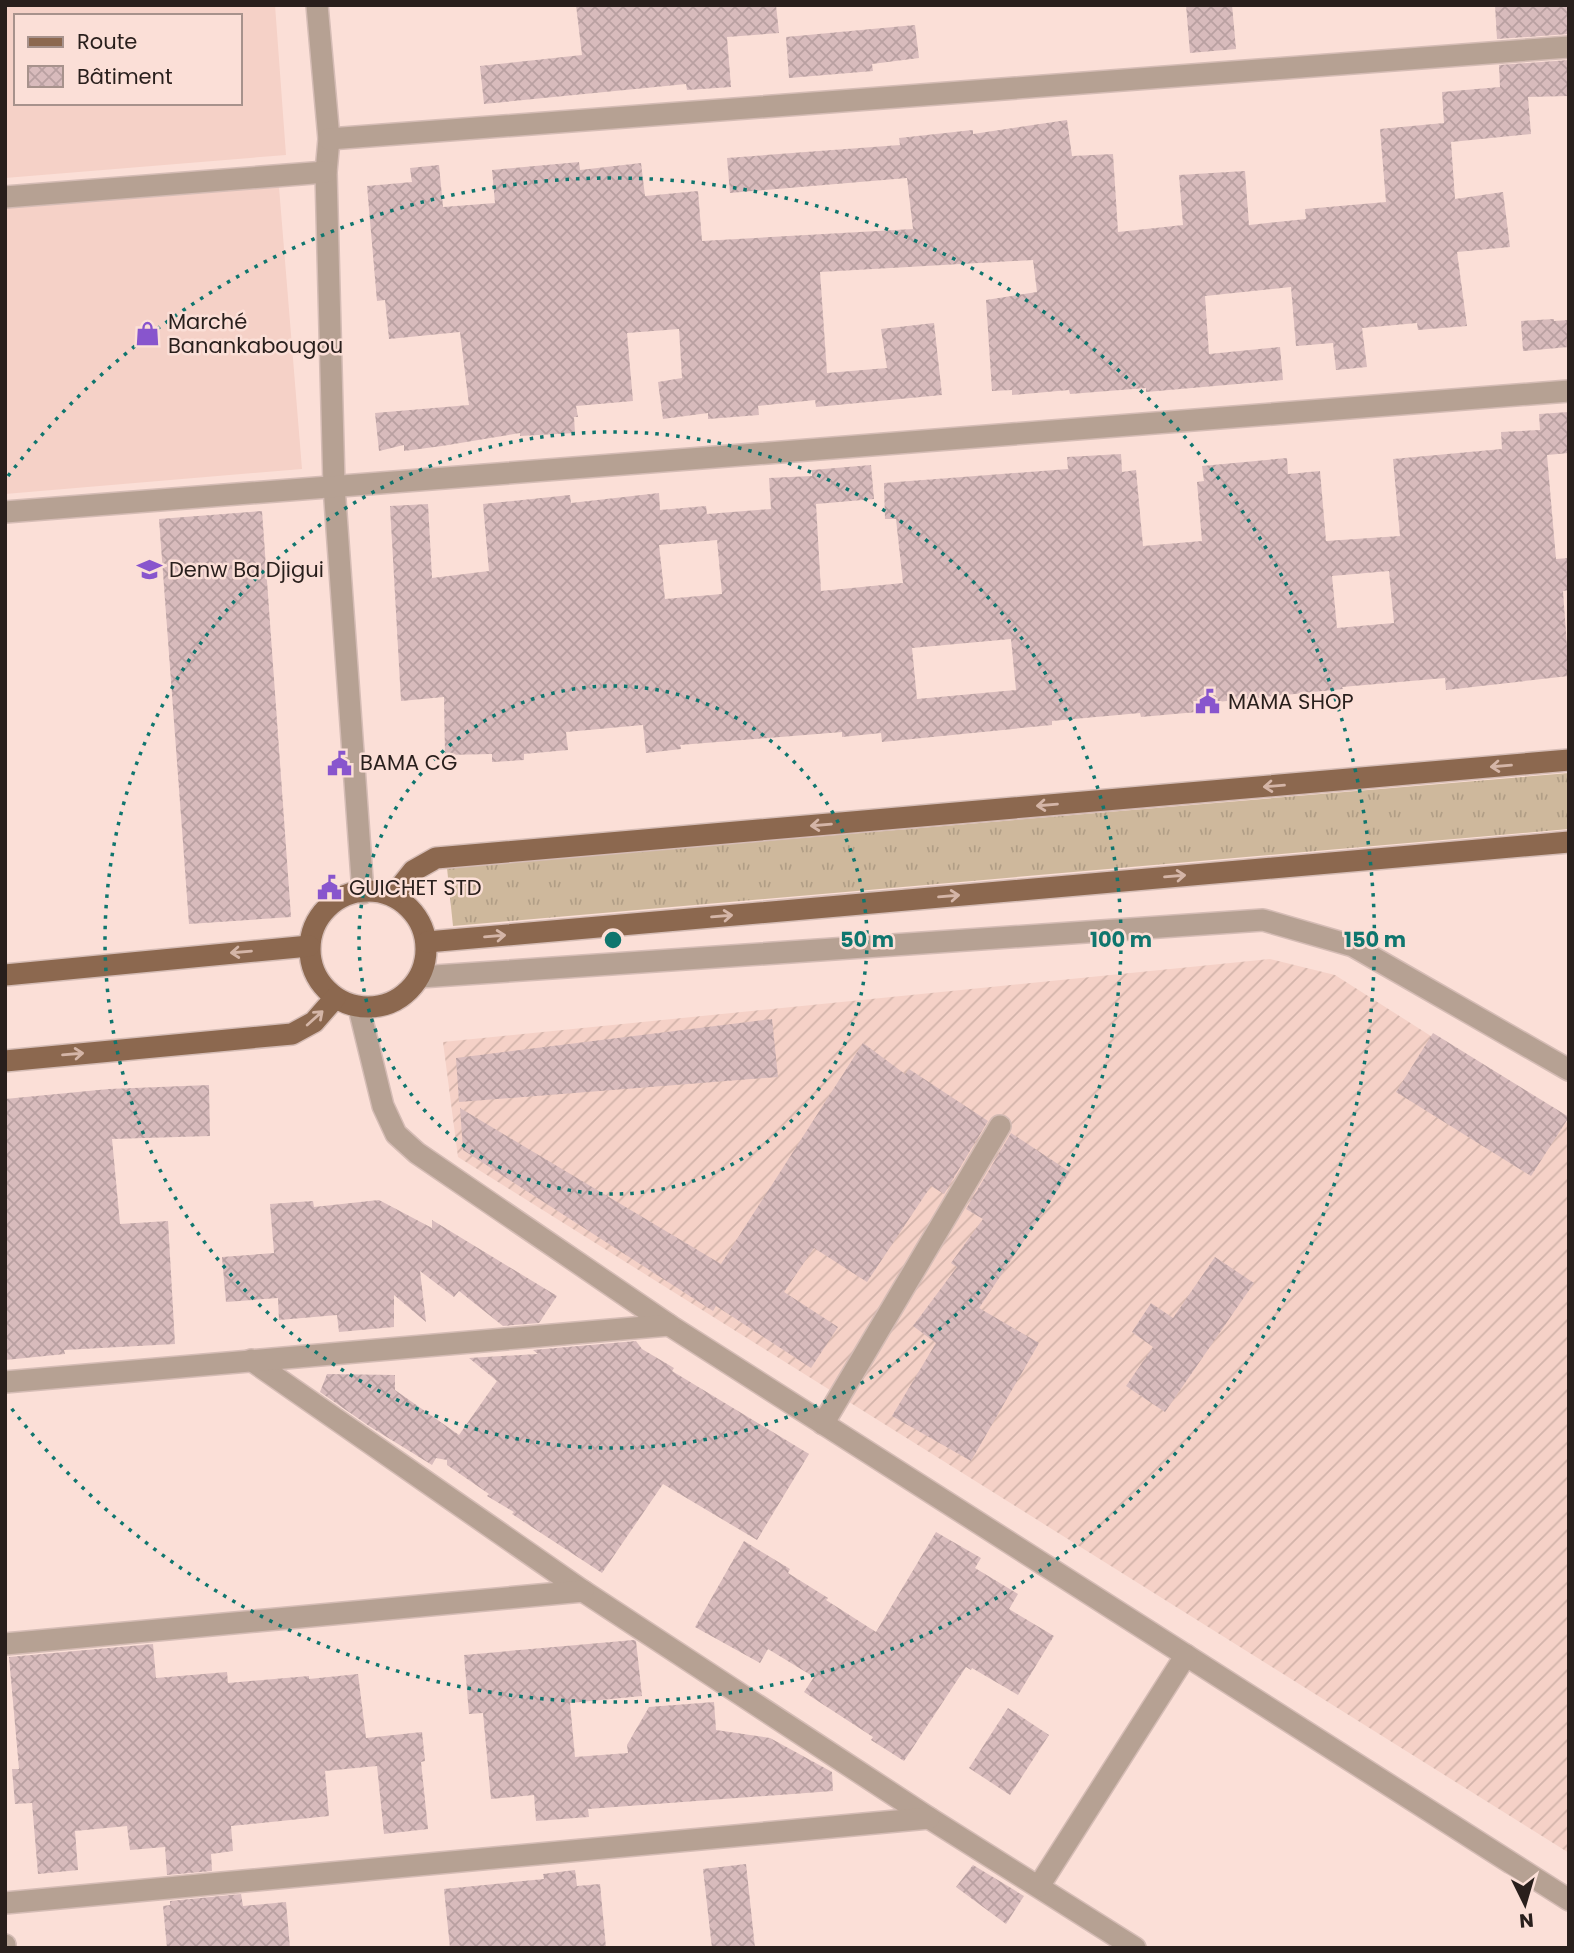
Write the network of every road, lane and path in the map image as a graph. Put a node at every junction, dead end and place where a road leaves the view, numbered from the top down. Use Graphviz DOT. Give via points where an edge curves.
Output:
graph roads {
  1 [pos="317,5"];
  2 [pos="1569,47"];
  3 [pos="329,139"];
  4 [pos="326,172"];
  5 [pos="5,197"];
  6 [pos="1569,391"];
  7 [pos="334,486"];
  8 [pos="5,512"];
  9 [pos="1569,760"];
  10 [pos="1569,842"];
  11 [pos="363,893"];
  12 [pos="393,896"];
  13 [pos="427,942"];
  14 [pos="309,946"];
  15 [pos="5,975"];
  16 [pos="420,977"];
  17 [pos="335,998"];
  18 [pos="359,1008"];
  19 [pos="5,1060"];
  20 [pos="1569,1070"];
  21 [pos="1000,1126"];
  22 [pos="669,1325"];
  23 [pos="251,1360"];
  24 [pos="5,1382"];
  25 [pos="823,1423"];
  26 [pos="583,1591"];
  27 [pos="5,1644"];
  28 [pos="1186,1655"];
  29 [pos="929,1818"];
  30 [pos="1039,1885"];
  31 [pos="1569,1900"];
  32 [pos="5,1903"];
  33 [pos="1135,1948"];
  1 -- 3 [label="street"];
  2 -- 3 [label="street"];
  3 -- 4 [label="street"];
  4 -- 5 [label="street"];
  4 -- 7 [label="street"];
  6 -- 7 [label="street"];
  7 -- 8 [label="street"];
  7 -- 11 [label="street"];
  9 -- 12 [label="main road, one-way" via="436,858 413,871"];
  13 -- 10 [label="main road, one-way"];
  11 -- 12 [label="main road"];
  11 -- 14 [label="main road" via="341,897 318,917"];
  12 -- 13 [label="main road" via="417,914"];
  13 -- 16 [label="main road"];
  14 -- 15 [label="main road, one-way"];
  14 -- 17 [label="main road" via="315,975"];
  16 -- 18 [label="main road" via="395,1002"];
  16 -- 20 [label="street" via="1263,920 1353,946"];
  17 -- 18 [label="main road"];
  19 -- 17 [label="main road, one-way" via="292,1034 314,1022"];
  18 -- 22 [label="street" via="383,1106 396,1134 417,1153"];
  21 -- 25 [label="street"];
  22 -- 23 [label="street"];
  22 -- 25 [label="street"];
  23 -- 24 [label="street"];
  23 -- 26 [label="street"];
  25 -- 28 [label="street"];
  26 -- 27 [label="street"];
  26 -- 29 [label="street"];
  28 -- 30 [label="street"];
  28 -- 31 [label="street"];
  29 -- 30 [label="street"];
  29 -- 32 [label="street"];
  30 -- 33 [label="street"];
}
